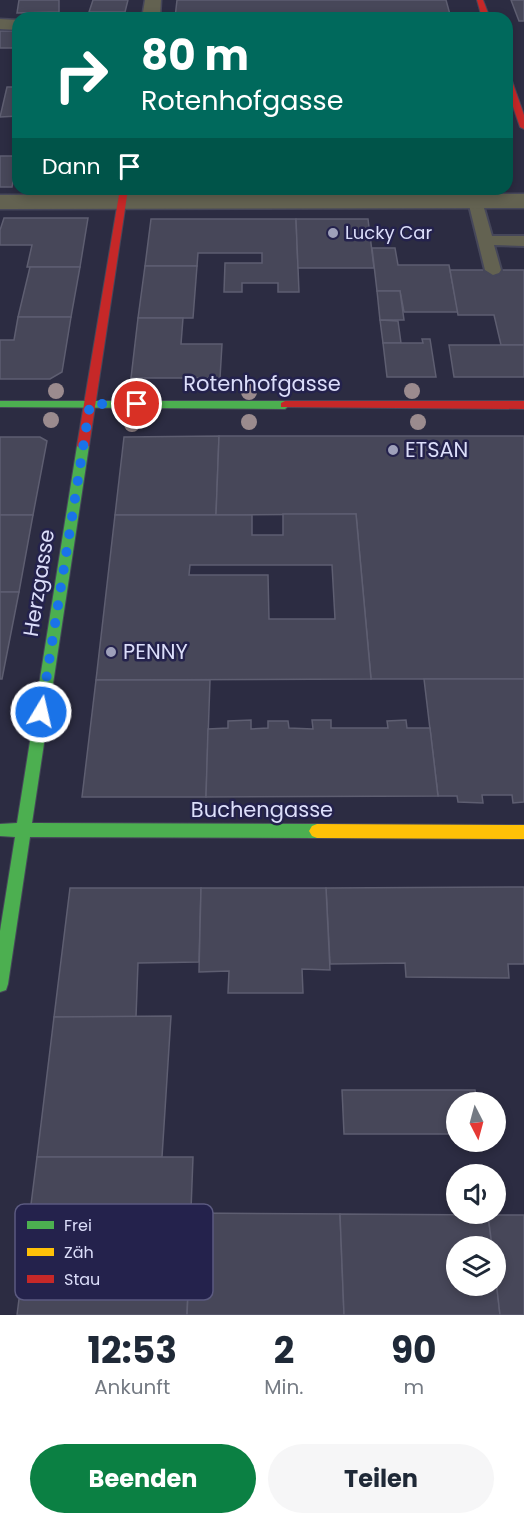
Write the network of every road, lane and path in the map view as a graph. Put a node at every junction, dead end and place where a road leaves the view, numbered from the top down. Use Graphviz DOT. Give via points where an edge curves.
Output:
graph roads {
  1 [pos="513,95"];
  2 [pos="524,127"];
  3 [pos="123,196"];
  4 [pos="475,201"];
  5 [pos="524,201"];
  6 [pos="0,202"];
  7 [pos="485,240"];
  8 [pos="524,241"];
  9 [pos="493,270"];
  10 [pos="0,404"];
  11 [pos="90,404"];
  12 [pos="524,405"];
  13 [pos="0,830"];
  14 [pos="22,830"];
  15 [pos="524,832"];
  16 [pos="0,984"];
  1 -- 2 [label="street"];
  3 -- 4 [label="street"];
  3 -- 6 [label="street"];
  3 -- 11 [label="street, Herzgasse"];
  4 -- 5 [label="street"];
  4 -- 7 [label="lane"];
  7 -- 8 [label="lane"];
  7 -- 9 [label="lane"];
  10 -- 11 [label="street, Rotenhofgasse"];
  11 -- 12 [label="street, Rotenhofgasse"];
  11 -- 14 [label="street, Herzgasse"];
  13 -- 14 [label="street, Buchengasse"];
  14 -- 15 [label="street, Buchengasse"];
  14 -- 16 [label="street, Herzgasse"];
}
